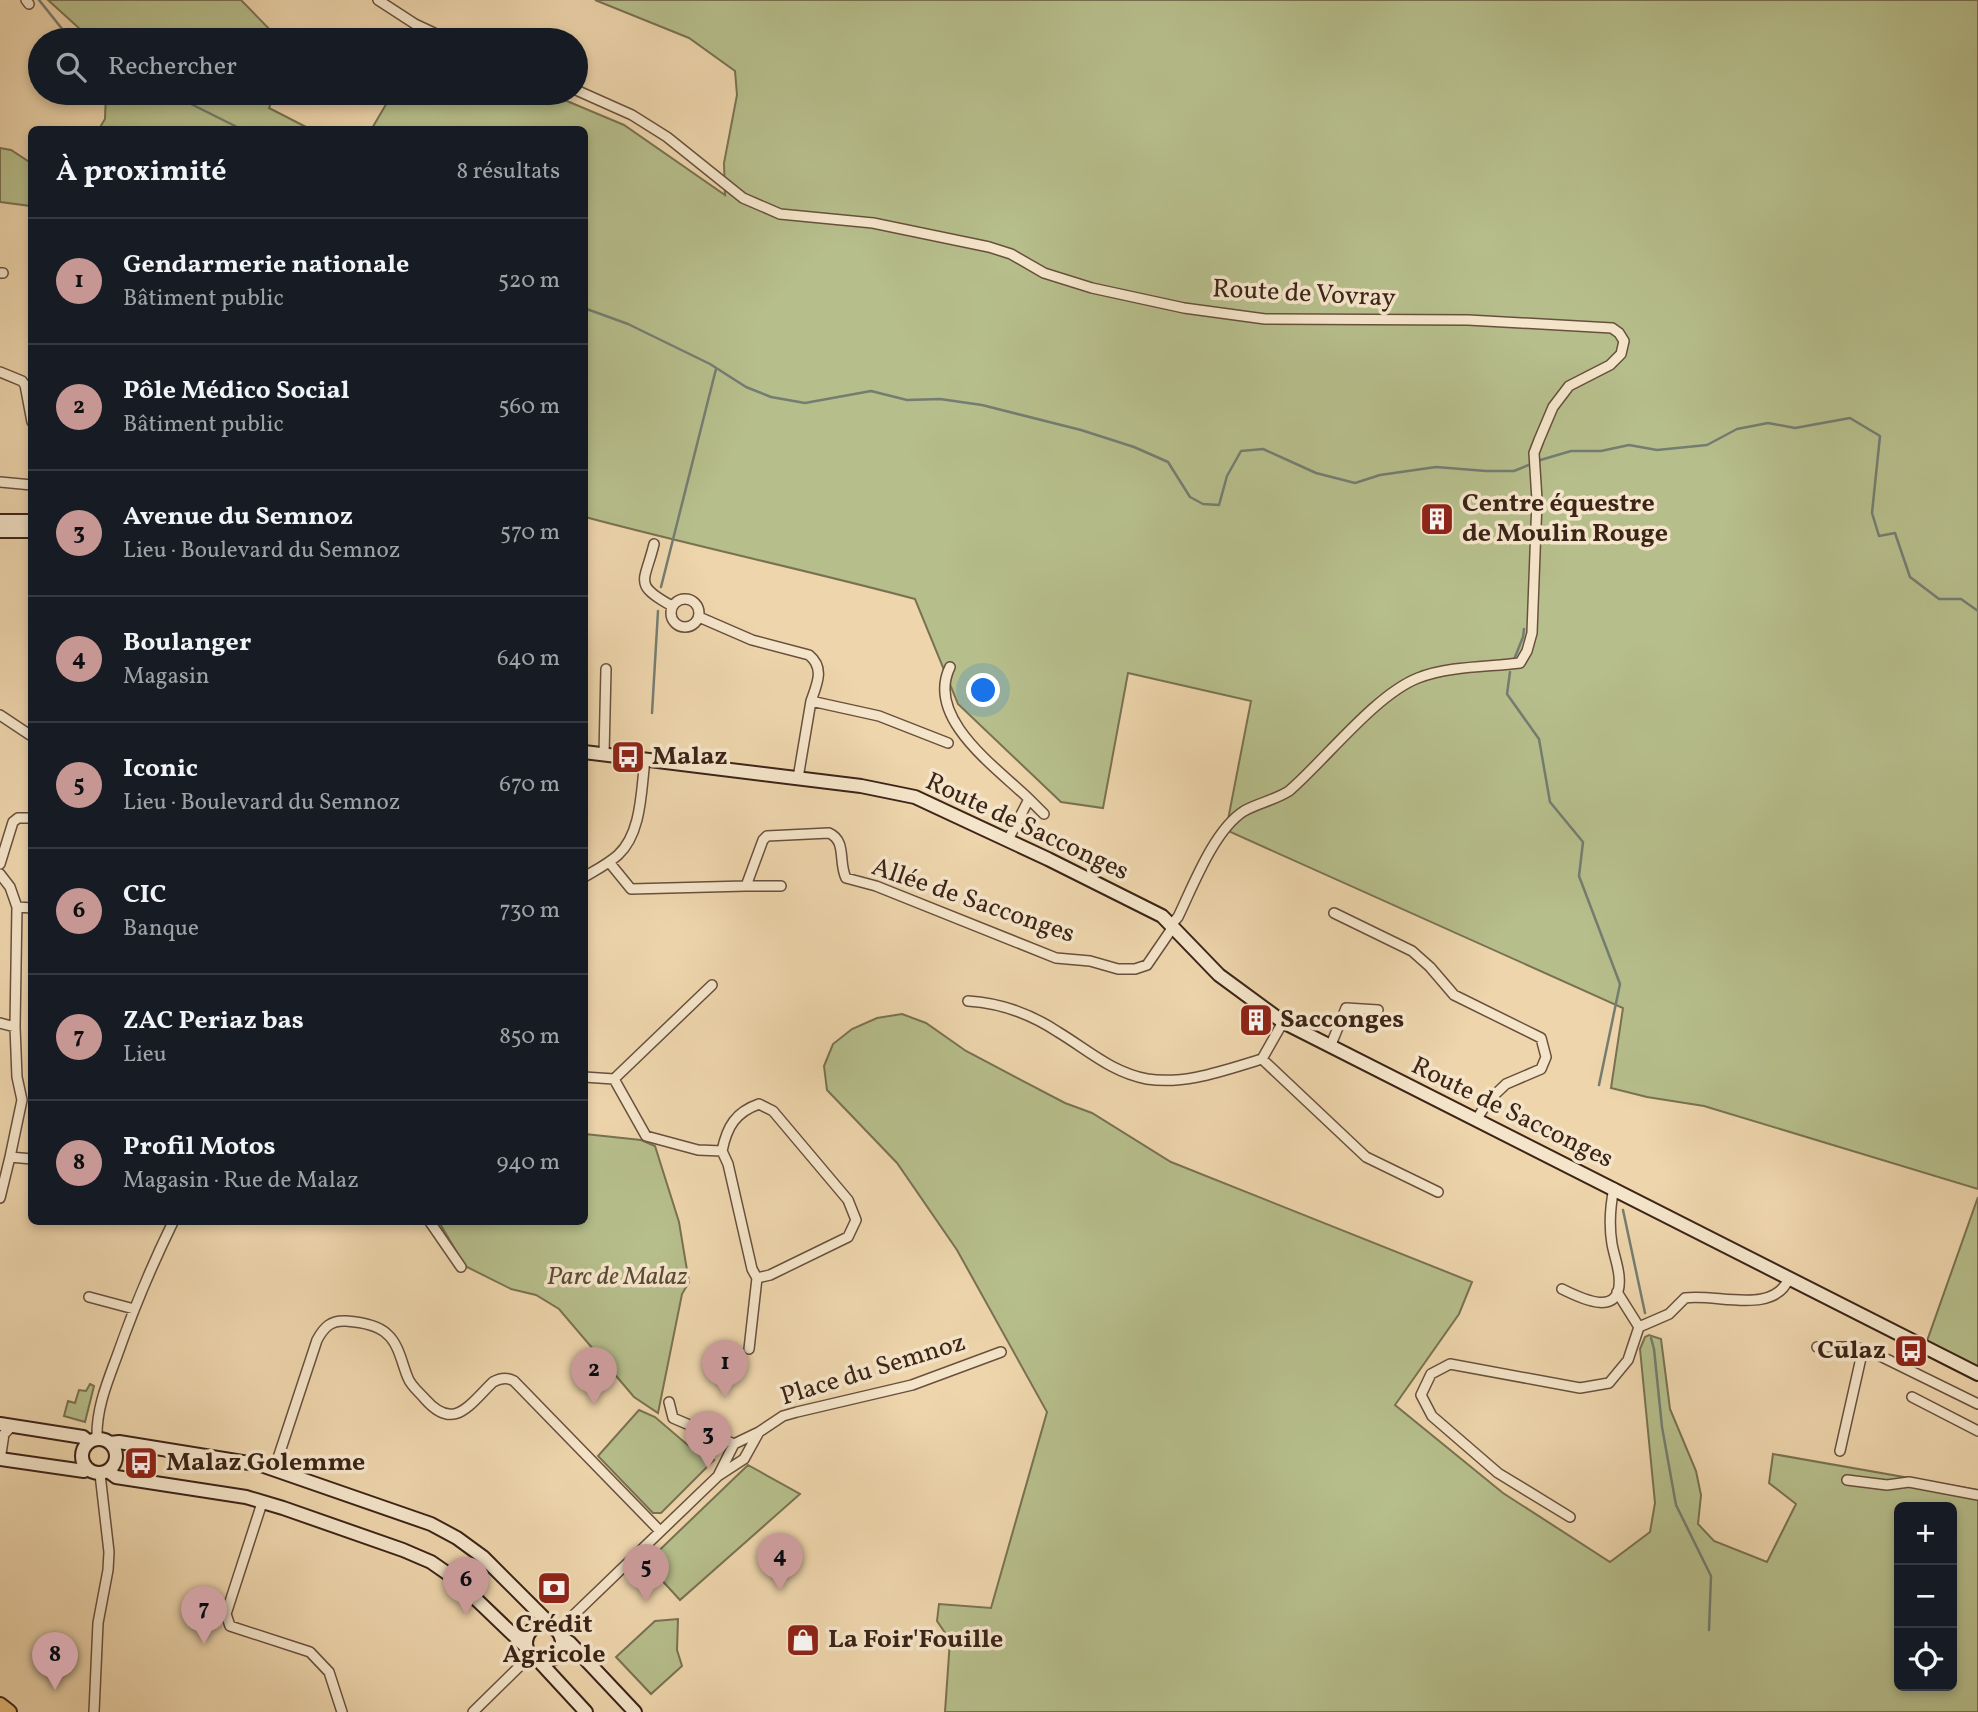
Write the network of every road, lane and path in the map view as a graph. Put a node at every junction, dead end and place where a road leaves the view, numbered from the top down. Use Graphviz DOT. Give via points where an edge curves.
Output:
graph roads {
  1 [pos="378,0"];
  2 [pos="424,28"];
  3 [pos="588,95"];
  4 [pos="0,372"];
  5 [pos="27,381"];
  6 [pos="0,482"];
  7 [pos="28,485"];
  8 [pos="0,521"];
  9 [pos="28,521"];
  10 [pos="0,531"];
  11 [pos="28,531"];
  12 [pos="654,544"];
  13 [pos="672,606"];
  14 [pos="699,617"];
  15 [pos="950,667"];
  16 [pos="606,668"];
  17 [pos="811,701"];
  18 [pos="0,715"];
  19 [pos="28,734"];
  20 [pos="948,743"];
  21 [pos="588,752"];
  22 [pos="604,754"];
  23 [pos="645,760"];
  24 [pos="798,778"];
  25 [pos="1029,799"];
  26 [pos="1044,814"];
  27 [pos="28,818"];
  28 [pos="1007,840"];
  29 [pos="609,862"];
  30 [pos="0,864"];
  31 [pos="0,874"];
  32 [pos="588,875"];
  33 [pos="746,886"];
  34 [pos="781,886"];
  35 [pos="17,907"];
  36 [pos="28,908"];
  37 [pos="1335,913"];
  38 [pos="1172,926"];
  39 [pos="712,985"];
  40 [pos="968,1002"];
  41 [pos="1378,1010"];
  42 [pos="0,1023"];
  43 [pos="1283,1023"];
  44 [pos="15,1027"];
  45 [pos="1330,1047"];
  46 [pos="1262,1059"];
  47 [pos="588,1077"];
  48 [pos="614,1079"];
  49 [pos="1477,1119"];
  50 [pos="722,1151"];
  51 [pos="10,1157"];
  52 [pos="28,1159"];
  53 [pos="1614,1188"];
  54 [pos="1437,1192"];
  55 [pos="0,1198"];
  56 [pos="172,1225"];
  57 [pos="432,1225"];
  58 [pos="461,1267"];
  59 [pos="757,1278"];
  60 [pos="1789,1278"];
  61 [pos="1562,1289"];
  62 [pos="1617,1292"];
  63 [pos="89,1297"];
  64 [pos="134,1309"];
  65 [pos="1639,1327"];
  66 [pos="1817,1348"];
  67 [pos="749,1349"];
  68 [pos="1863,1349"];
  69 [pos="1001,1352"];
  70 [pos="1978,1374"];
  71 [pos="1912,1397"];
  72 [pos="669,1402"];
  73 [pos="1978,1404"];
  74 [pos="6,1425"];
  75 [pos="1978,1431"];
  76 [pos="759,1432"];
  77 [pos="98,1441"];
  78 [pos="734,1444"];
  79 [pos="1840,1451"];
  80 [pos="0,1460"];
  81 [pos="274,1470"];
  82 [pos="99,1471"];
  83 [pos="718,1476"];
  84 [pos="1847,1480"];
  85 [pos="1978,1495"];
  86 [pos="262,1503"];
  87 [pos="1570,1517"];
  88 [pos="660,1531"];
  89 [pos="556,1631"];
  90 [pos="532,1654"];
  91 [pos="0,1705"];
  92 [pos="9,1712"];
  93 [pos="94,1712"];
  94 [pos="342,1712"];
  95 [pos="473,1712"];
  96 [pos="586,1712"];
  97 [pos="635,1712"];
  1 -- 2 [label="street"];
  3 -- 38 [label="street, Route de Vovray" via="632,114 743,198 780,214 873,223 989,247 1044,273 1092,288 1265,319 1468,320 1612,328 1619,333 1624,341 1621,354 1611,365 1569,386 1553,407 1534,453 1537,500 1532,633 1520,663 1442,671 1398,689 1289,792 1234,819"];
  4 -- 5 [label="street"];
  6 -- 7 [label="street"];
  8 -- 9 [label="street"];
  10 -- 11 [label="street"];
  12 -- 13 [label="street" via="643,576 645,585 652,595"];
  13 -- 14 [label="street" via="691,600"];
  13 -- 14 [label="street" via="672,620 677,625 690,627"];
  14 -- 17 [label="street" via="752,640 809,655 819,669"];
  15 -- 25 [label="street" via="943,685 953,720 966,739"];
  16 -- 22 [label="street"];
  17 -- 20 [label="street" via="879,716"];
  17 -- 24 [label="street"];
  18 -- 19 [label="street"];
  21 -- 22 [label="street, Route de Sacconges"];
  22 -- 23 [label="street, Route de Sacconges"];
  23 -- 24 [label="street, Route de Sacconges"];
  23 -- 29 [label="street" via="631,837"];
  24 -- 28 [label="street, Route de Sacconges" via="915,797"];
  25 -- 26 [label="street"];
  25 -- 28 [label="street"];
  27 -- 30 [label="street" via="13,822"];
  28 -- 38 [label="street, Route de Sacconges" via="1162,916"];
  29 -- 32 [label="street"];
  29 -- 33 [label="street" via="631,889"];
  31 -- 35 [label="street"];
  33 -- 34 [label="street"];
  33 -- 38 [label="street, Allée de Sacconges" via="767,836 829,833 840,844 846,877 1056,958 1135,969 1147,965"];
  35 -- 36 [label="street"];
  35 -- 44 [label="street"];
  37 -- 49 [label="street" via="1412,951 1454,995 1541,1038 1546,1057 1541,1069 1506,1084"];
  38 -- 43 [label="street, Route de Sacconges" via="1219,975"];
  39 -- 48 [label="street"];
  40 -- 46 [label="street" via="1026,1014 1107,1065 1148,1079 1186,1079"];
  41 -- 45 [label="street" via="1346,1008"];
  42 -- 44 [label="street"];
  43 -- 45 [label="street, Route de Sacconges"];
  43 -- 46 [label="street"];
  44 -- 51 [label="street" via="22,1100"];
  45 -- 49 [label="street, Route de Sacconges"];
  46 -- 54 [label="street" via="1366,1157"];
  47 -- 48 [label="street"];
  48 -- 50 [label="street" via="646,1136 698,1150"];
  49 -- 53 [label="street, Route de Sacconges"];
  50 -- 59 [label="street"];
  50 -- 59 [label="street" via="726,1132 744,1109 759,1104 773,1111 848,1200 856,1220 848,1237"];
  51 -- 52 [label="street"];
  51 -- 55 [label="street"];
  53 -- 60 [label="street, Route de Sacconges"];
  53 -- 62 [label="street" via="1610,1221"];
  56 -- 64 [label="street"];
  57 -- 58 [label="street"];
  59 -- 67 [label="street"];
  60 -- 65 [label="street" via="1784,1290 1766,1300 1685,1298 1668,1314"];
  60 -- 70 [label="street, Route de Sacconges"];
  61 -- 62 [label="street" via="1595,1303 1608,1301"];
  62 -- 65 [label="street"];
  63 -- 64 [label="street"];
  64 -- 77 [label="street" via="102,1400"];
  65 -- 87 [label="street" via="1628,1360 1609,1383 1580,1388 1450,1364 1431,1374 1421,1395 1432,1416 1499,1473"];
  66 -- 68 [label="street"];
  68 -- 73 [label="street"];
  68 -- 79 [label="street"];
  69 -- 76 [label="street, Place du Semnoz" via="912,1385 783,1416"];
  71 -- 75 [label="street"];
  72 -- 78 [label="street" via="673,1418"];
  74 -- 77 [label="street"];
  74 -- 80 [label="street"];
  76 -- 78 [label="street, Place du Semnoz"];
  76 -- 83 [label="street" via="744,1459"];
  77 -- 81 [label="street"];
  77 -- 82 [label="street" via="81,1454 82,1460"];
  77 -- 82 [label="street" via="114,1448 116,1459"];
  78 -- 83 [label="street"];
  80 -- 82 [label="street"];
  81 -- 88 [label="street" via="317,1340 331,1322 352,1321 389,1335 410,1382 441,1413 460,1413 498,1379 514,1381"];
  81 -- 89 [label="street" via="431,1524 457,1538 483,1557"];
  82 -- 86 [label="street"];
  82 -- 93 [label="street" via="109,1552 98,1623"];
  83 -- 88 [label="street"];
  84 -- 85 [label="street" via="1887,1485 1909,1482"];
  86 -- 90 [label="street" via="431,1562 454,1578"];
  86 -- 94 [label="street" via="226,1614 230,1626 310,1652 329,1672"];
  88 -- 89 [label="street"];
  89 -- 90 [label="street" via="542,1625 532,1630 527,1638"];
  89 -- 90 [label="street" via="562,1647 556,1656 548,1660"];
  89 -- 97 [label="street"];
  90 -- 95 [label="street"];
  90 -- 96 [label="street"];
  91 -- 92 [label="main road"];
}
